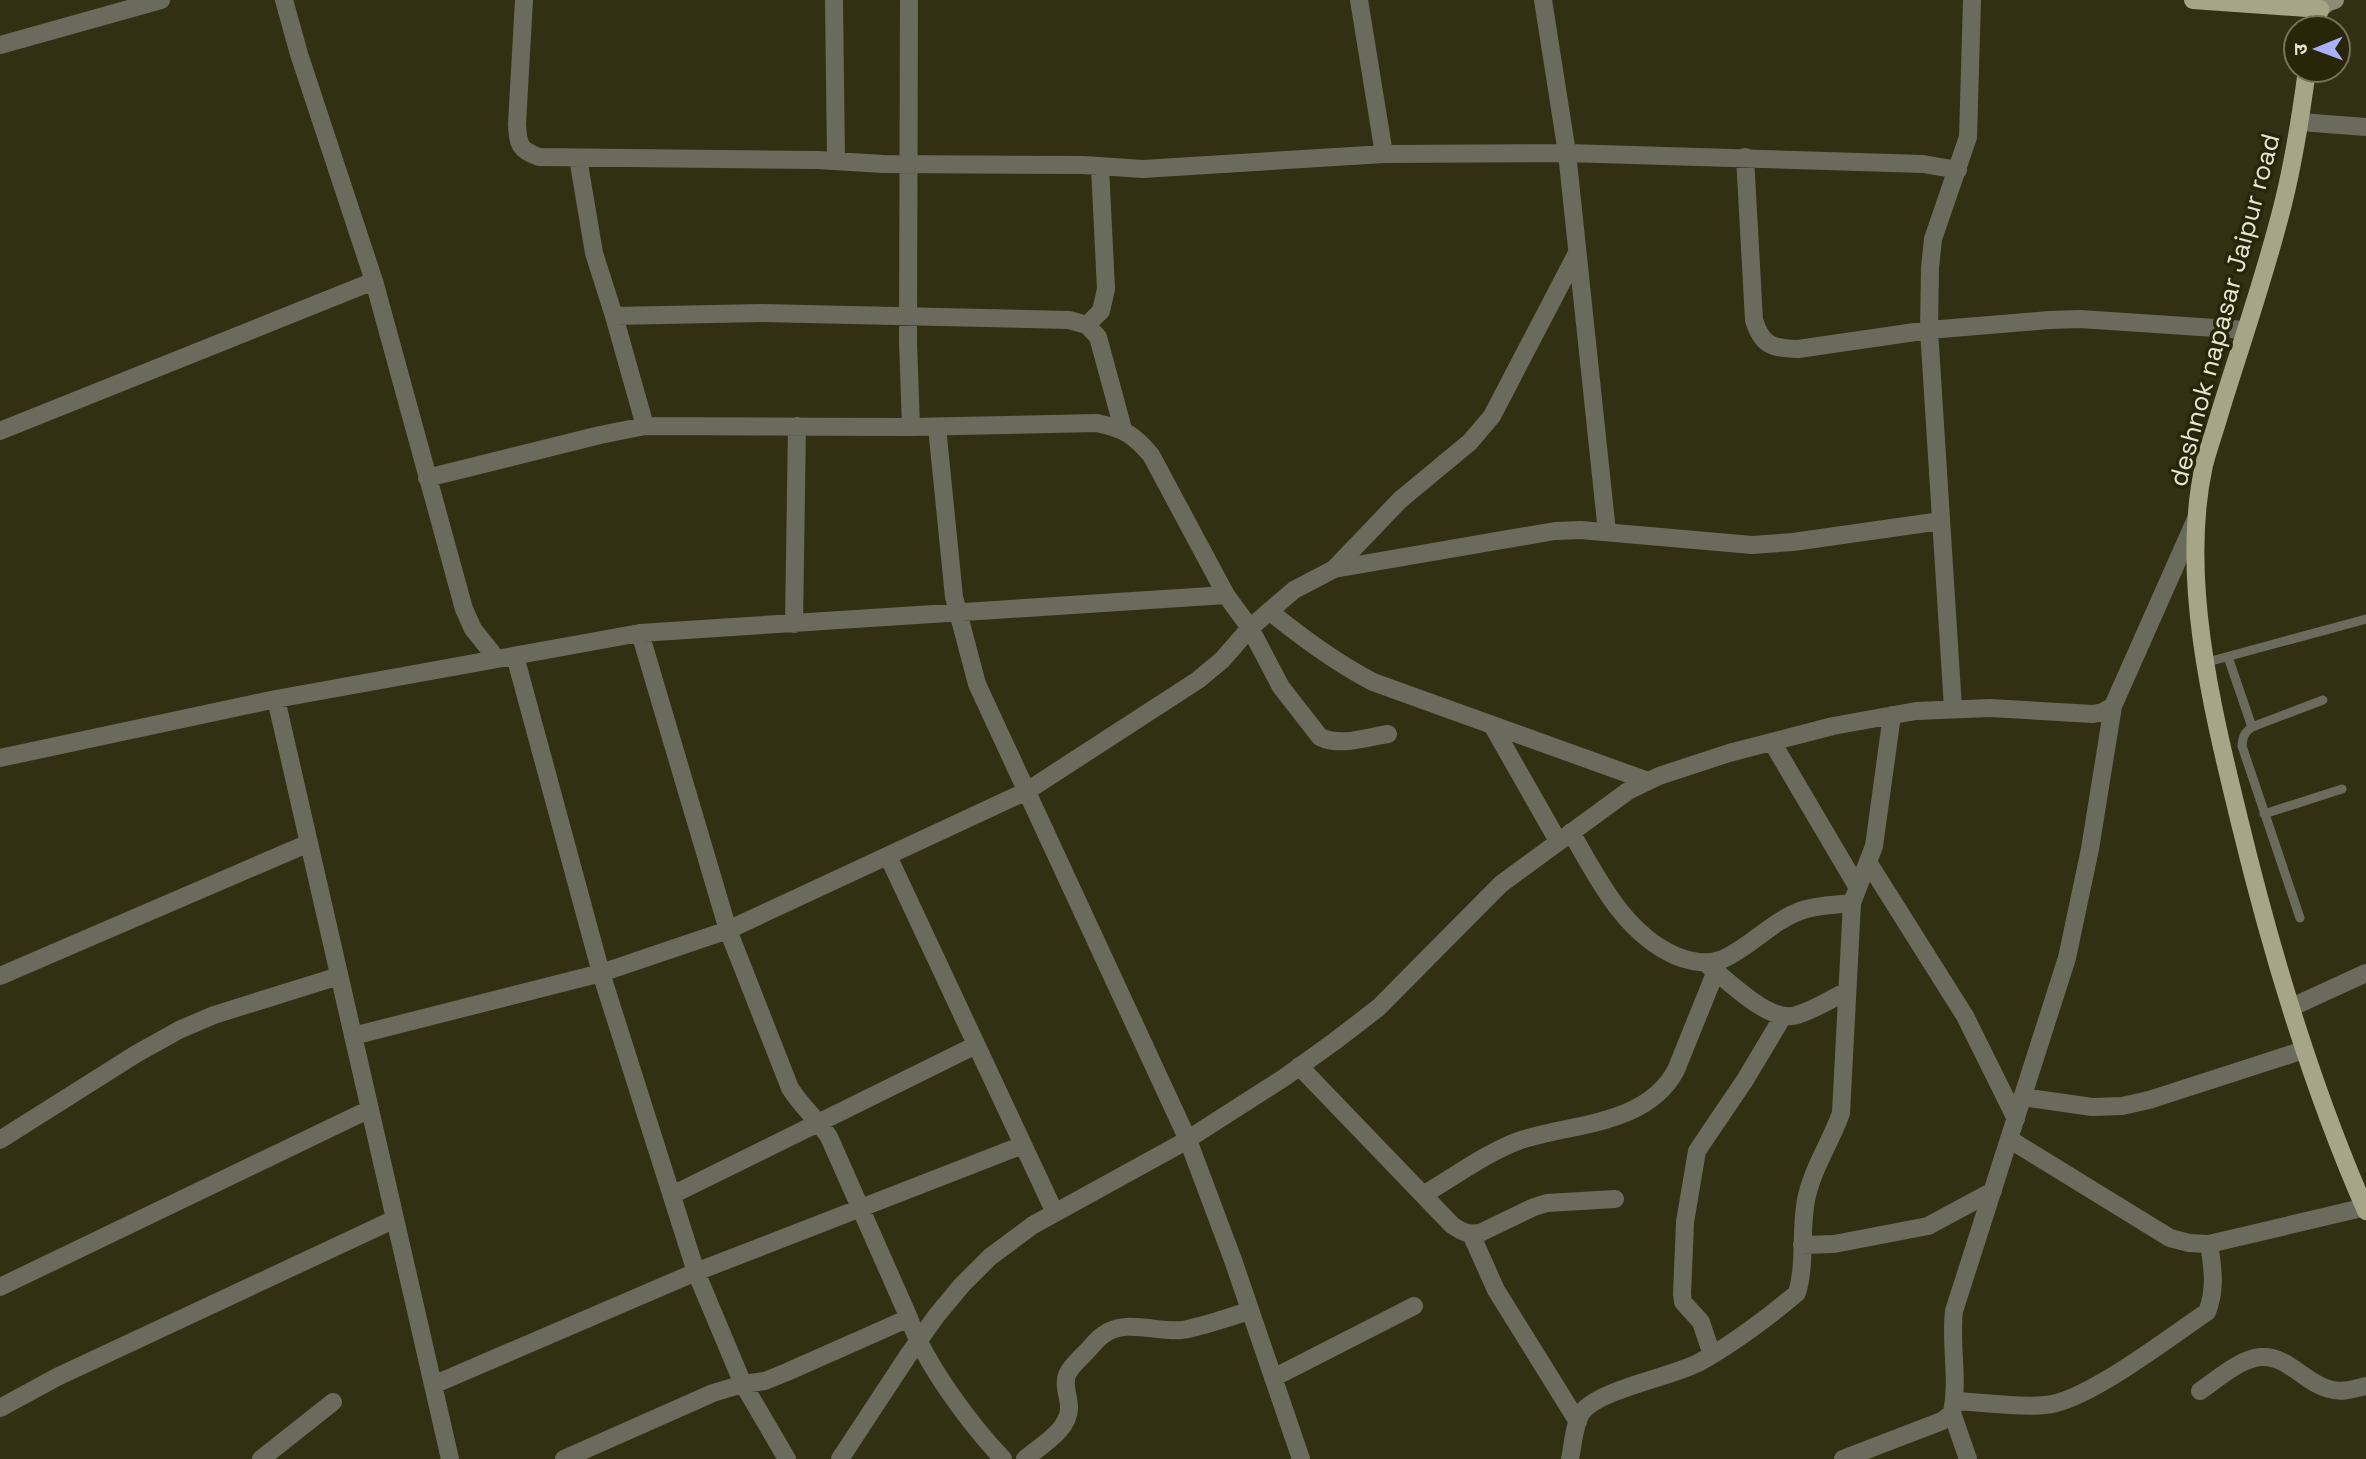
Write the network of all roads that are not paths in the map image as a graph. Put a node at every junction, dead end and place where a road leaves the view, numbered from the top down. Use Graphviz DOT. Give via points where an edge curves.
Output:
graph roads {
  1 [pos="161,0"];
  2 [pos="284,0"];
  3 [pos="524,0"];
  4 [pos="834,0"];
  5 [pos="909,0"];
  6 [pos="1359,0"];
  7 [pos="1544,0"];
  8 [pos="1972,0"];
  9 [pos="2193,0"];
  10 [pos="2328,5"];
  11 [pos="0,45"];
  12 [pos="2305,84"];
  13 [pos="2301,122"];
  14 [pos="2366,127"];
  15 [pos="1566,153"];
  16 [pos="1384,154"];
  17 [pos="1745,157"];
  18 [pos="578,158"];
  19 [pos="836,161"];
  20 [pos="909,163"];
  21 [pos="1100,167"];
  22 [pos="1958,170"];
  23 [pos="1577,253"];
  24 [pos="374,281"];
  25 [pos="614,316"];
  26 [pos="909,316"];
  27 [pos="1087,325"];
  28 [pos="1929,330"];
  29 [pos="2245,330"];
  30 [pos="645,426"];
  31 [pos="797,426"];
  32 [pos="911,427"];
  33 [pos="937,427"];
  34 [pos="1123,429"];
  35 [pos="0,431"];
  36 [pos="427,478"];
  37 [pos="2197,516"];
  38 [pos="1941,522"];
  39 [pos="1607,532"];
  40 [pos="1334,569"];
  41 [pos="1226,595"];
  42 [pos="1269,611"];
  43 [pos="958,614"];
  44 [pos="2366,619"];
  45 [pos="794,624"];
  46 [pos="1250,628"];
  47 [pos="640,633"];
  48 [pos="515,656"];
  49 [pos="2228,657"];
  50 [pos="497,659"];
  51 [pos="2204,663"];
  52 [pos="276,699"];
  53 [pos="2322,700"];
  54 [pos="2113,706"];
  55 [pos="1953,708"];
  56 [pos="1892,715"];
  57 [pos="1492,725"];
  58 [pos="2252,727"];
  59 [pos="1388,734"];
  60 [pos="1772,742"];
  61 [pos="0,758"];
  62 [pos="1647,781"];
  63 [pos="2342,789"];
  64 [pos="1027,791"];
  65 [pos="2264,814"];
  66 [pos="1564,837"];
  67 [pos="309,843"];
  68 [pos="888,856"];
  69 [pos="1868,862"];
  70 [pos="1855,895"];
  71 [pos="2300,918"];
  72 [pos="728,930"];
  73 [pos="1711,967"];
  74 [pos="2366,973"];
  75 [pos="601,974"];
  76 [pos="0,976"];
  77 [pos="339,976"];
  78 [pos="1847,991"];
  79 [pos="2292,1007"];
  80 [pos="1782,1017"];
  81 [pos="353,1036"];
  82 [pos="976,1045"];
  83 [pos="2304,1049"];
  84 [pos="1299,1066"];
  85 [pos="2022,1097"];
  86 [pos="370,1109"];
  87 [pos="2016,1119"];
  88 [pos="818,1122"];
  89 [pos="2009,1139"];
  90 [pos="0,1140"];
  91 [pos="1188,1140"];
  92 [pos="1023,1145"];
  93 [pos="1993,1191"];
  94 [pos="672,1195"];
  95 [pos="1423,1195"];
  96 [pos="1615,1199"];
  97 [pos="861,1208"];
  98 [pos="2365,1209"];
  99 [pos="1055,1213"];
  100 [pos="395,1219"];
  101 [pos="1471,1234"];
  102 [pos="2209,1244"];
  103 [pos="1802,1245"];
  104 [pos="696,1272"];
  105 [pos="0,1287"];
  106 [pos="1414,1306"];
  107 [pos="1250,1311"];
  108 [pos="909,1318"];
  109 [pos="918,1342"];
  110 [pos="1712,1355"];
  111 [pos="1273,1378"];
  112 [pos="743,1384"];
  113 [pos="433,1385"];
  114 [pos="2366,1386"];
  115 [pos="2200,1391"];
  116 [pos="333,1402"];
  117 [pos="1953,1407"];
  118 [pos="0,1408"];
  119 [pos="1578,1422"];
  120 [pos="261,1459"];
  121 [pos="450,1459"];
  122 [pos="564,1459"];
  123 [pos="787,1459"];
  124 [pos="840,1459"];
  125 [pos="1003,1459"];
  126 [pos="1025,1459"];
  127 [pos="1301,1459"];
  128 [pos="1570,1459"];
  129 [pos="1843,1459"];
  130 [pos="1968,1459"];
  1 -- 11 [label="street"];
  2 -- 24 [label="street"];
  3 -- 18 [label="street" via="518,142 526,153 539,157"];
  4 -- 19 [label="street"];
  5 -- 20 [label="street"];
  6 -- 16 [label="street"];
  7 -- 15 [label="street"];
  8 -- 22 [label="street" via="1968,137"];
  9 -- 10 [label="main road"];
  12 -- 13 [label="main road, deshnok napasar Jaipur road"];
  13 -- 14 [label="street"];
  13 -- 29 [label="main road, deshnok napasar Jaipur road" via="2283,205"];
  15 -- 16 [label="street"];
  15 -- 17 [label="street"];
  15 -- 23 [label="street"];
  16 -- 21 [label="street" via="1143,169"];
  17 -- 22 [label="street" via="1923,164"];
  17 -- 28 [label="street" via="1754,320 1758,335 1768,345 1798,349"];
  18 -- 19 [label="street"];
  18 -- 25 [label="street" via="594,253"];
  19 -- 20 [label="street"];
  20 -- 21 [label="street"];
  20 -- 26 [label="street"];
  21 -- 27 [label="street" via="1105,303"];
  22 -- 28 [label="street" via="1933,239"];
  23 -- 39 [label="street"];
  23 -- 40 [label="street" via="1492,416 1470,442 1400,500"];
  24 -- 35 [label="street"];
  24 -- 36 [label="street"];
  25 -- 26 [label="street"];
  25 -- 30 [label="street"];
  26 -- 27 [label="street" via="1069,320"];
  26 -- 32 [label="street"];
  27 -- 34 [label="street" via="1098,337"];
  28 -- 29 [label="street" via="2080,319"];
  28 -- 38 [label="street"];
  29 -- 37 [label="main road, deshnok napasar Jaipur road" via="2204,466"];
  30 -- 31 [label="street"];
  30 -- 36 [label="street"];
  31 -- 32 [label="street"];
  31 -- 45 [label="street"];
  32 -- 33 [label="street"];
  33 -- 34 [label="street" via="1097,423"];
  33 -- 43 [label="street"];
  34 -- 41 [label="street" via="1151,455"];
  36 -- 50 [label="street" via="464,609 473,629"];
  37 -- 51 [label="main road, deshnok napasar Jaipur road" via="2196,576"];
  37 -- 54 [label="street"];
  38 -- 39 [label="street" via="1752,545"];
  38 -- 55 [label="street"];
  39 -- 40 [label="street" via="1555,531"];
  40 -- 42 [label="street" via="1294,590"];
  41 -- 43 [label="street"];
  41 -- 46 [label="street"];
  42 -- 46 [label="street"];
  42 -- 57 [label="street" via="1321,652 1373,682"];
  43 -- 45 [label="street"];
  43 -- 64 [label="street" via="977,684"];
  44 -- 49 [label="lane"];
  45 -- 47 [label="street"];
  46 -- 59 [label="street" via="1280,687 1320,737 1340,742"];
  46 -- 64 [label="street" via="1198,680"];
  47 -- 48 [label="street"];
  47 -- 72 [label="street"];
  48 -- 50 [label="street"];
  48 -- 75 [label="street"];
  49 -- 51 [label="lane"];
  49 -- 58 [label="lane"];
  50 -- 52 [label="street"];
  51 -- 79 [label="main road, deshnok napasar Jaipur road" via="2262,914"];
  52 -- 61 [label="street"];
  52 -- 67 [label="street"];
  53 -- 58 [label="lane"];
  54 -- 55 [label="street" via="2093,714"];
  54 -- 85 [label="street" via="2067,958"];
  55 -- 56 [label="street"];
  56 -- 60 [label="street"];
  56 -- 69 [label="street" via="1878,828"];
  57 -- 62 [label="street"];
  57 -- 66 [label="street"];
  58 -- 65 [label="lane" via="2244,733 2242,746"];
  60 -- 62 [label="street"];
  60 -- 70 [label="street"];
  62 -- 66 [label="street"];
  63 -- 65 [label="lane"];
  64 -- 68 [label="street"];
  64 -- 91 [label="street"];
  65 -- 71 [label="lane"];
  66 -- 73 [label="street" via="1636,929 1662,950"];
  66 -- 84 [label="street" via="1501,884 1378,1008"];
  67 -- 76 [label="street"];
  67 -- 77 [label="street"];
  68 -- 72 [label="street"];
  68 -- 82 [label="street"];
  69 -- 70 [label="street"];
  69 -- 87 [label="street" via="1965,1016"];
  70 -- 73 [label="street" via="1799,911"];
  70 -- 78 [label="street"];
  72 -- 75 [label="street"];
  72 -- 88 [label="street" via="790,1088"];
  73 -- 80 [label="street" via="1770,1013"];
  73 -- 95 [label="street" via="1676,1070 1657,1095 1629,1112 1520,1141"];
  74 -- 79 [label="street"];
  75 -- 81 [label="street"];
  75 -- 94 [label="street"];
  77 -- 81 [label="street"];
  77 -- 90 [label="street" via="179,1030"];
  78 -- 80 [label="street" via="1797,1016"];
  78 -- 103 [label="street" via="1841,1112 1810,1183"];
  79 -- 83 [label="main road, deshnok napasar Jaipur road"];
  80 -- 110 [label="street" via="1704,1139 1693,1164 1682,1294 1683,1302 1701,1322"];
  81 -- 86 [label="street"];
  82 -- 88 [label="street"];
  82 -- 92 [label="street"];
  83 -- 85 [label="street" via="2122,1106 2092,1107"];
  83 -- 98 [label="main road, deshnok napasar Jaipur road"];
  84 -- 91 [label="street"];
  84 -- 95 [label="street"];
  85 -- 87 [label="street"];
  86 -- 100 [label="street"];
  86 -- 105 [label="street"];
  87 -- 89 [label="street"];
  88 -- 94 [label="street"];
  88 -- 97 [label="street"];
  89 -- 93 [label="street"];
  89 -- 102 [label="street" via="2170,1238"];
  91 -- 99 [label="street"];
  91 -- 107 [label="street"];
  92 -- 97 [label="street"];
  92 -- 99 [label="street"];
  93 -- 103 [label="street" via="1928,1226 1846,1243"];
  93 -- 117 [label="street" via="1954,1311 1957,1382"];
  94 -- 104 [label="street"];
  95 -- 101 [label="street" via="1452,1225"];
  96 -- 101 [label="street" via="1547,1203"];
  97 -- 104 [label="street"];
  97 -- 108 [label="street"];
  98 -- 102 [label="street"];
  99 -- 109 [label="street" via="990,1257"];
  100 -- 113 [label="street"];
  100 -- 118 [label="street"];
  101 -- 119 [label="street" via="1496,1290"];
  102 -- 117 [label="street" via="2214,1280 2207,1312 2093,1388 2046,1406"];
  103 -- 110 [label="street" via="1797,1293"];
  104 -- 112 [label="street"];
  104 -- 113 [label="street"];
  106 -- 111 [label="street"];
  107 -- 111 [label="street"];
  107 -- 126 [label="street" via="1184,1329 1126,1327 1103,1335 1067,1377 1069,1408 1062,1428"];
  108 -- 109 [label="street"];
  108 -- 112 [label="street" via="765,1381"];
  109 -- 124 [label="street"];
  109 -- 125 [label="street" via="973,1426"];
  110 -- 119 [label="street" via="1603,1398 1582,1412"];
  111 -- 127 [label="street"];
  112 -- 122 [label="street"];
  112 -- 123 [label="street"];
  113 -- 121 [label="street"];
  114 -- 115 [label="street" via="2327,1389 2276,1358 2260,1357 2239,1364"];
  116 -- 120 [label="street"];
  117 -- 129 [label="street" via="1942,1421"];
  117 -- 130 [label="street"];
  119 -- 128 [label="street"];
}
